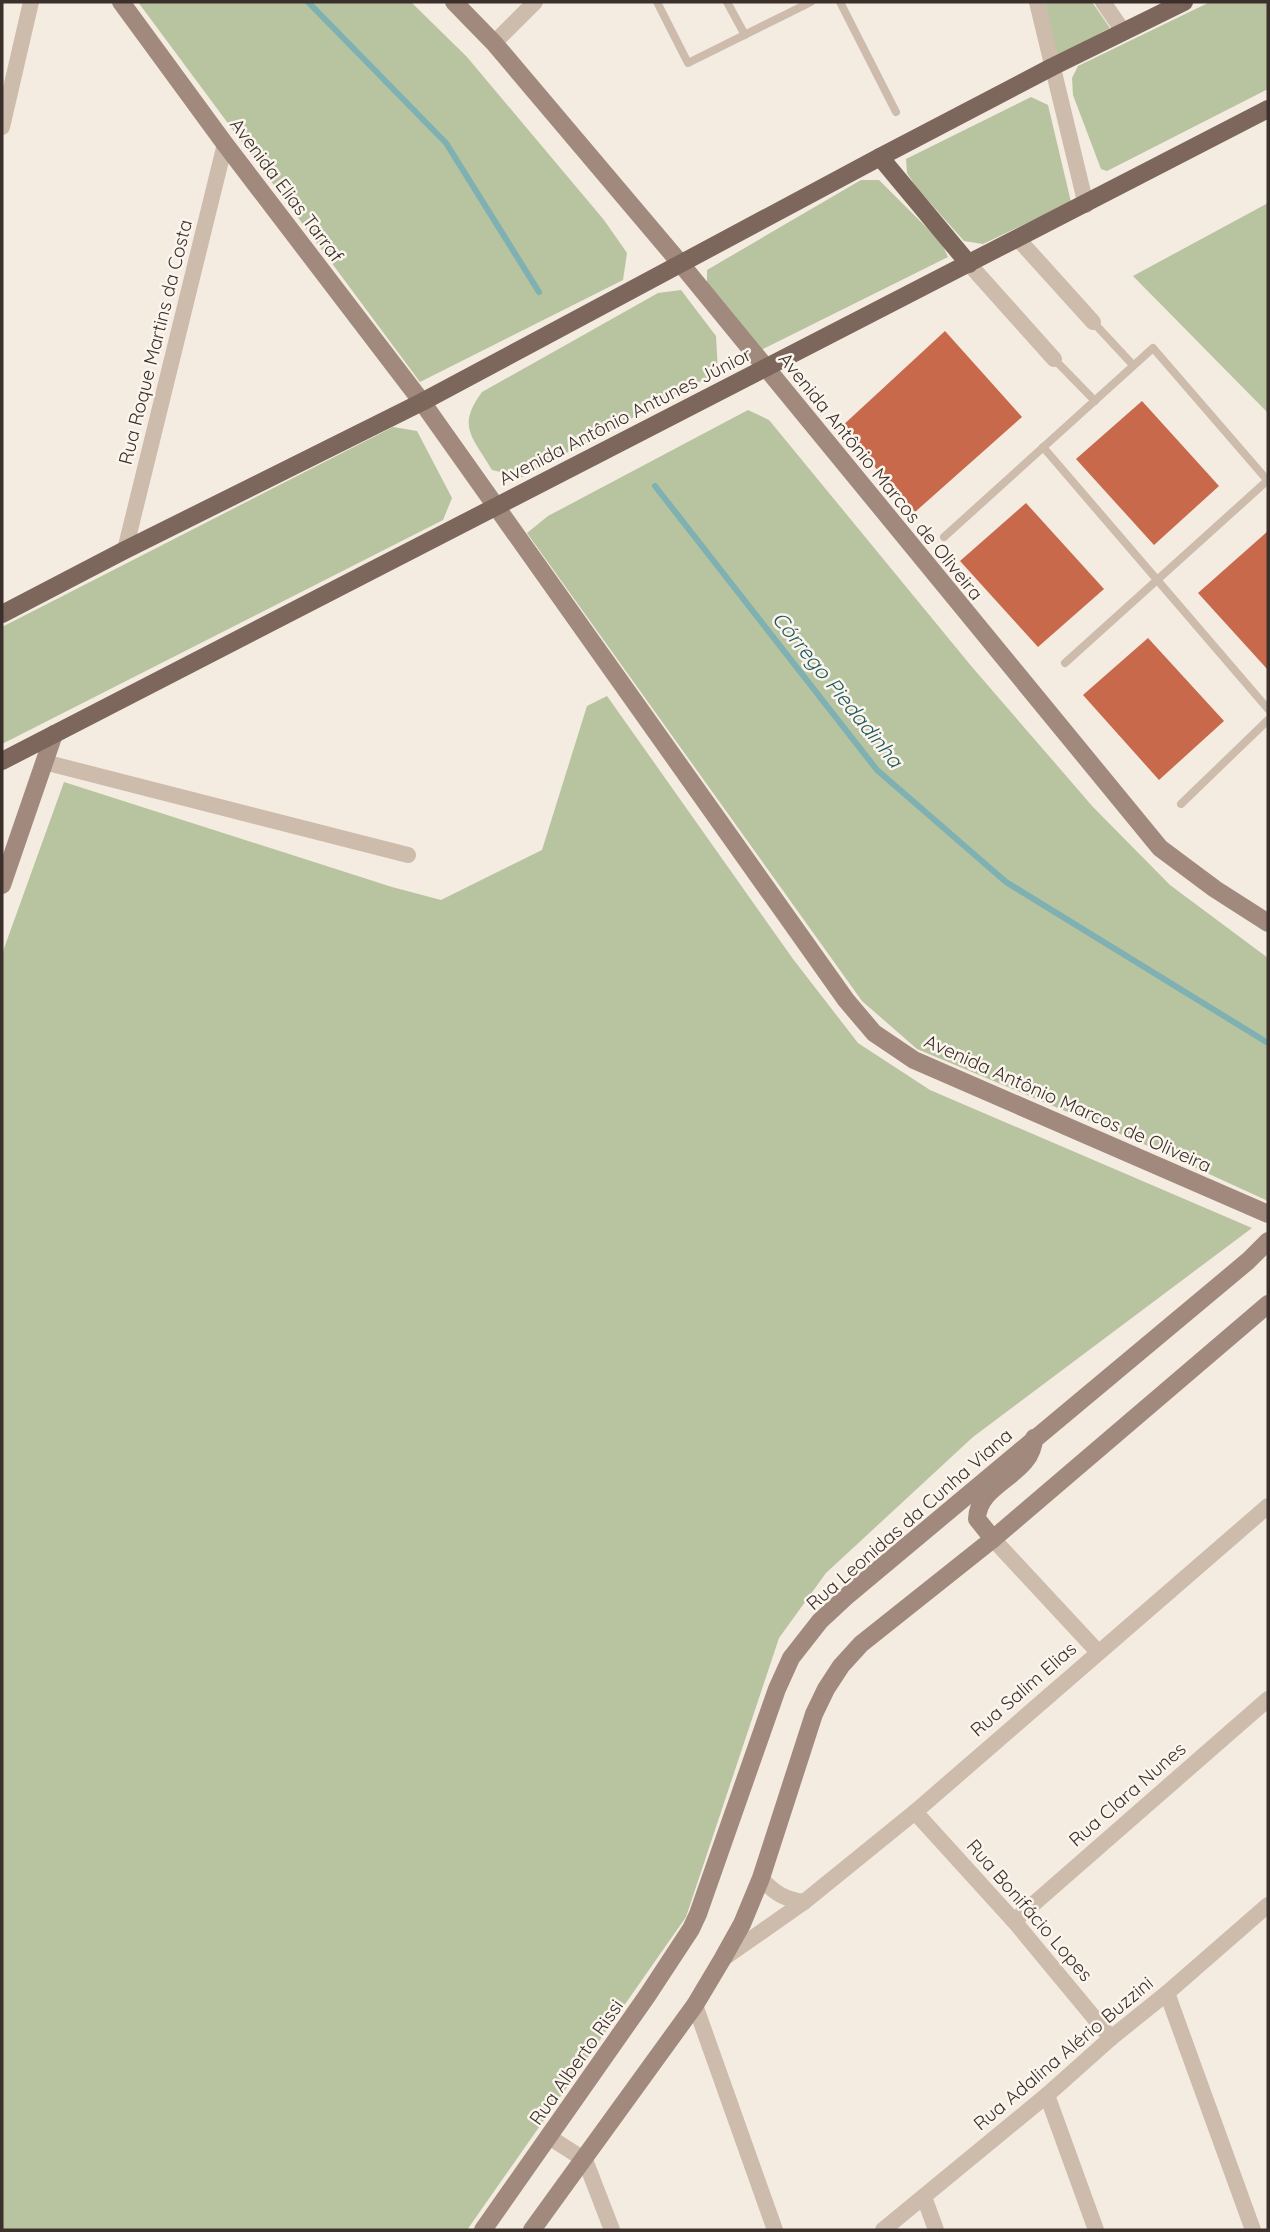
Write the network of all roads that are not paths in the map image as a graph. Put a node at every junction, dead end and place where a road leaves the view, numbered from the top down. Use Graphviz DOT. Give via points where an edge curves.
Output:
graph roads {
  1 [pos="32,2"];
  2 [pos="121,2"];
  3 [pos="454,2"];
  4 [pos="535,2"];
  5 [pos="657,2"];
  6 [pos="727,2"];
  7 [pos="811,2"];
  8 [pos="840,2"];
  9 [pos="1037,2"];
  10 [pos="1103,2"];
  11 [pos="1184,2"];
  12 [pos="1123,31"];
  13 [pos="744,35"];
  14 [pos="494,43"];
  15 [pos="1052,67"];
  16 [pos="1268,110"];
  17 [pos="896,112"];
  18 [pos="2,127"];
  19 [pos="225,144"];
  20 [pos="880,157"];
  21 [pos="1086,205"];
  22 [pos="1018,239"];
  23 [pos="681,264"];
  24 [pos="969,264"];
  25 [pos="1093,322"];
  26 [pos="1054,359"];
  27 [pos="1133,365"];
  28 [pos="766,368"];
  29 [pos="1096,401"];
  30 [pos="422,402"];
  31 [pos="1043,447"];
  32 [pos="1268,480"];
  33 [pos="496,506"];
  34 [pos="944,537"];
  35 [pos="125,550"];
  36 [pos="1157,579"];
  37 [pos="2,614"];
  38 [pos="1065,663"];
  39 [pos="1268,709"];
  40 [pos="1268,720"];
  41 [pos="54,734"];
  42 [pos="2,761"];
  43 [pos="44,762"];
  44 [pos="1181,804"];
  45 [pos="408,855"];
  46 [pos="2,885"];
  47 [pos="1268,923"];
  48 [pos="1268,1213"];
  49 [pos="1268,1241"];
  50 [pos="1268,1304"];
  51 [pos="1034,1438"];
  52 [pos="1268,1506"];
  53 [pos="993,1539"];
  54 [pos="1098,1652"];
  55 [pos="1268,1699"];
  56 [pos="915,1812"];
  57 [pos="761,1878"];
  58 [pos="804,1902"];
  59 [pos="1268,1905"];
  60 [pos="698,1914"];
  61 [pos="1014,1921"];
  62 [pos="723,1958"];
  63 [pos="1167,1993"];
  64 [pos="695,2005"];
  65 [pos="1111,2038"];
  66 [pos="1047,2095"];
  67 [pos="549,2137"];
  68 [pos="585,2160"];
  69 [pos="924,2197"];
  70 [pos="482,2230"];
  71 [pos="532,2230"];
  72 [pos="612,2230"];
  73 [pos="775,2230"];
  74 [pos="883,2230"];
  75 [pos="936,2230"];
  76 [pos="1096,2230"];
  77 [pos="1253,2230"];
  1 -- 18 [label="street"];
  2 -- 19 [label="main road, Avenida Elias Tarraf"];
  3 -- 14 [label="main road, Avenida Antônio Marcos de Oliveira"];
  4 -- 14 [label="street"];
  5 -- 13 [label="lane" via="688,62"];
  6 -- 13 [label="lane"];
  7 -- 13 [label="lane"];
  8 -- 17 [label="lane"];
  9 -- 15 [label="street"];
  10 -- 12 [label="street"];
  11 -- 12 [label="main road"];
  12 -- 15 [label="main road"];
  14 -- 23 [label="main road, Avenida Antônio Marcos de Oliveira"];
  15 -- 20 [label="main road"];
  15 -- 21 [label="street"];
  16 -- 21 [label="main road, Avenida Antônio Antunes Júnior"];
  19 -- 30 [label="main road, Avenida Elias Tarraf"];
  19 -- 35 [label="street, Rua Roque Martins da Costa"];
  20 -- 23 [label="main road"];
  20 -- 24 [label="main road"];
  21 -- 22 [label="main road, Avenida Antônio Antunes Júnior"];
  22 -- 24 [label="main road, Avenida Antônio Antunes Júnior"];
  22 -- 25 [label="street"];
  23 -- 28 [label="main road, Avenida Antônio Marcos de Oliveira"];
  23 -- 30 [label="main road"];
  24 -- 26 [label="street"];
  24 -- 28 [label="main road, Avenida Antônio Antunes Júnior"];
  25 -- 27 [label="lane"];
  26 -- 29 [label="lane"];
  27 -- 29 [label="lane"];
  27 -- 32 [label="lane" via="1153,348"];
  28 -- 33 [label="main road, Avenida Antônio Antunes Júnior"];
  28 -- 47 [label="main road, Avenida Antônio Marcos de Oliveira" via="1160,848"];
  29 -- 31 [label="lane"];
  30 -- 33 [label="main road, Avenida Antônio Marcos de Oliveira"];
  30 -- 35 [label="main road"];
  31 -- 34 [label="lane"];
  31 -- 36 [label="lane"];
  32 -- 36 [label="lane"];
  33 -- 41 [label="main road, Avenida Antônio Antunes Júnior"];
  33 -- 48 [label="main road, Avenida Antônio Marcos de Oliveira" via="846,1000 874,1033 914,1060"];
  35 -- 37 [label="main road"];
  36 -- 38 [label="lane"];
  36 -- 39 [label="lane"];
  40 -- 44 [label="lane"];
  41 -- 42 [label="main road, Avenida Antônio Antunes Júnior"];
  41 -- 43 [label="main road"];
  43 -- 45 [label="street"];
  43 -- 46 [label="main road"];
  49 -- 51 [label="main road, Rua Leonidas da Cunha Viana"];
  50 -- 53 [label="main road"];
  51 -- 53 [label="main road" via="1026,1462 982,1500 977,1519"];
  51 -- 60 [label="main road, Rua Leonidas da Cunha Viana" via="848,1594 791,1657"];
  52 -- 54 [label="street, Rua Salim Elias"];
  53 -- 54 [label="street"];
  53 -- 57 [label="main road" via="861,1644 825,1689"];
  54 -- 56 [label="street, Rua Salim Elias"];
  55 -- 61 [label="street, Rua Clara Nunes"];
  56 -- 58 [label="street, Rua Salim Elias"];
  56 -- 61 [label="street, Rua Bonifácio Lopes"];
  57 -- 58 [label="street" via="786,1899"];
  57 -- 62 [label="main road"];
  58 -- 62 [label="street, Rua Salim Elias"];
  59 -- 63 [label="street, Rua Adalina Alério Buzzini"];
  60 -- 67 [label="main road, Rua Alberto Rissi"];
  61 -- 65 [label="street, Rua Bonifácio Lopes"];
  62 -- 64 [label="main road"];
  63 -- 65 [label="street, Rua Adalina Alério Buzzini"];
  63 -- 77 [label="street"];
  64 -- 68 [label="main road"];
  64 -- 73 [label="street"];
  65 -- 66 [label="street, Rua Adalina Alério Buzzini"];
  66 -- 69 [label="street, Rua Adalina Alério Buzzini"];
  66 -- 76 [label="street"];
  67 -- 68 [label="street"];
  67 -- 70 [label="main road, Rua Alberto Rissi"];
  68 -- 71 [label="main road"];
  68 -- 72 [label="street"];
  69 -- 74 [label="street, Rua Adalina Alério Buzzini"];
  69 -- 75 [label="street"];
}
